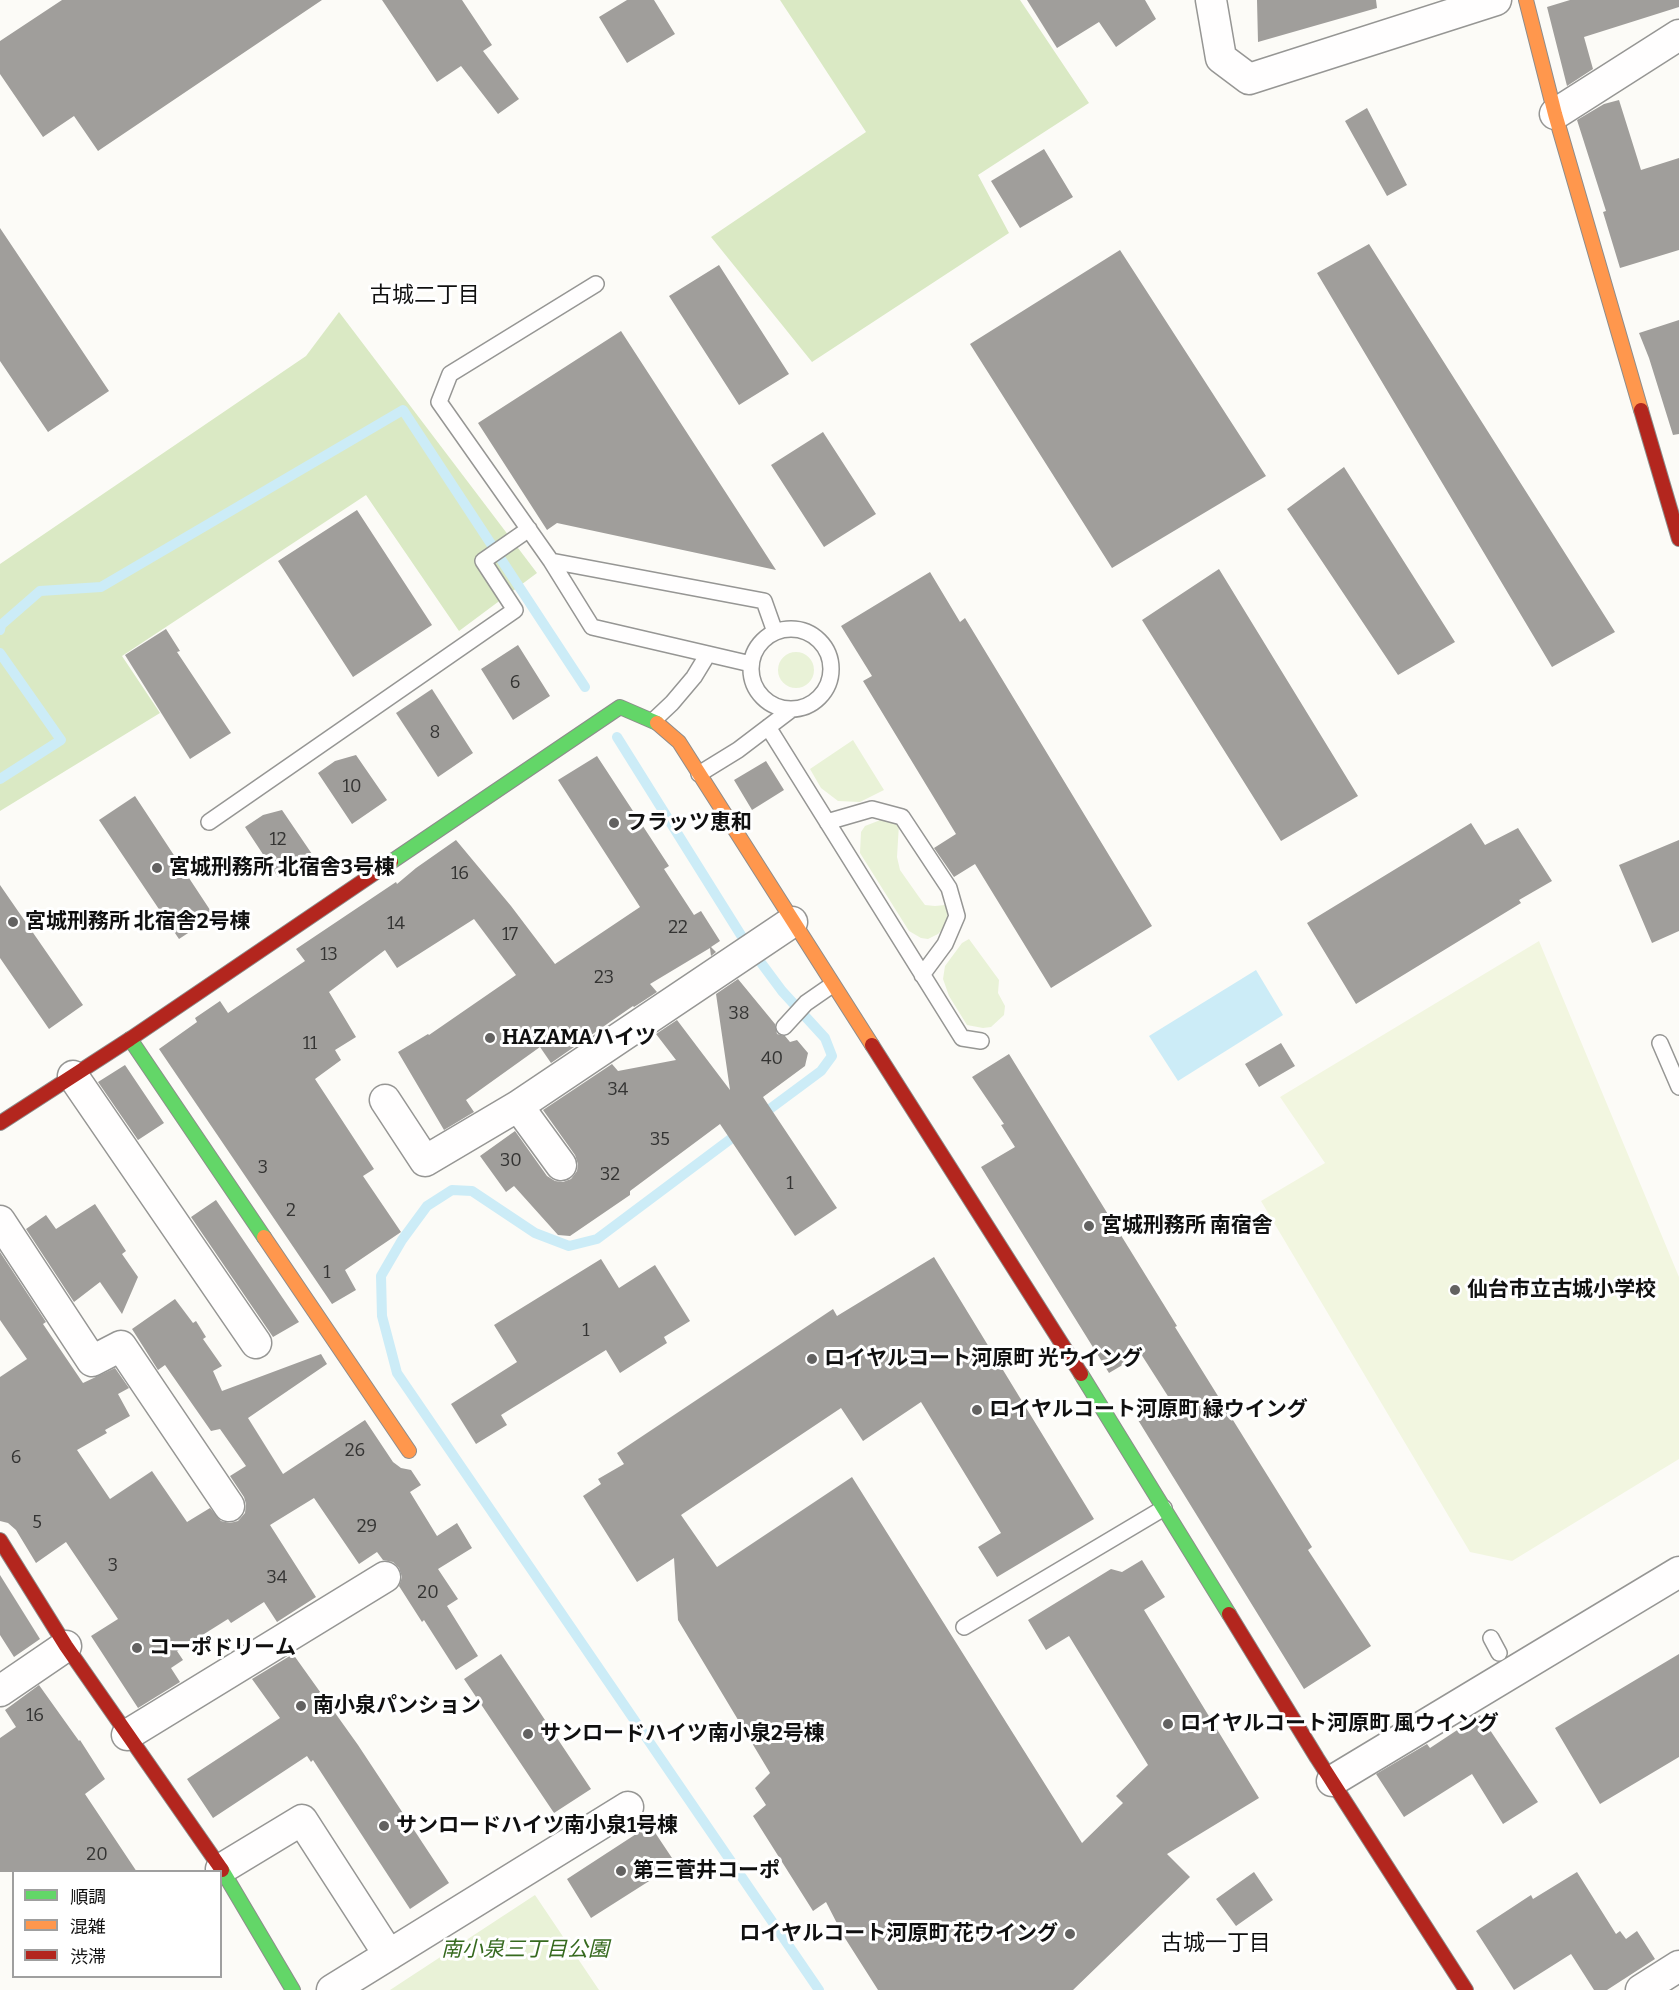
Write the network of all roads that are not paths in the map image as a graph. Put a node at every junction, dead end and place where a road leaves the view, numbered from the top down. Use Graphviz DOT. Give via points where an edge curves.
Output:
graph roads {
  1 [pos="1211,0"];
  2 [pos="1496,0"];
  3 [pos="1526,0"];
  4 [pos="1679,35"];
  5 [pos="1554,114"];
  6 [pos="596,285"];
  7 [pos="1674,504"];
  8 [pos="529,529"];
  9 [pos="1679,539"];
  10 [pos="551,561"];
  11 [pos="775,632"];
  12 [pos="708,654"];
  13 [pos="752,664"];
  14 [pos="792,709"];
  15 [pos="654,720"];
  16 [pos="768,727"];
  17 [pos="699,774"];
  18 [pos="209,822"];
  19 [pos="827,822"];
  20 [pos="792,922"];
  21 [pos="922,975"];
  22 [pos="832,985"];
  23 [pos="788,1023"];
  24 [pos="130,1039"];
  25 [pos="981,1041"];
  26 [pos="1660,1043"];
  27 [pos="73,1076"];
  28 [pos="1679,1087"];
  29 [pos="385,1100"];
  30 [pos="518,1106"];
  31 [pos="0,1123"];
  32 [pos="561,1166"];
  33 [pos="0,1221"];
  34 [pos="256,1343"];
  35 [pos="410,1451"];
  36 [pos="230,1506"];
  37 [pos="1164,1508"];
  38 [pos="0,1540"];
  39 [pos="1679,1572"];
  40 [pos="385,1577"];
  41 [pos="964,1627"];
  42 [pos="1491,1638"];
  43 [pos="66,1646"];
  44 [pos="1499,1653"];
  45 [pos="0,1691"];
  46 [pos="127,1735"];
  47 [pos="1332,1781"];
  48 [pos="628,1808"];
  49 [pos="221,1869"];
  50 [pos="222,1871"];
  51 [pos="389,1955"];
  52 [pos="1679,1966"];
  53 [pos="294,1990"];
  54 [pos="332,1990"];
  55 [pos="1466,1990"];
  56 [pos="1641,1990"];
  1 -- 2 [label="street" via="1221,58 1249,79"];
  3 -- 5 [label="street"];
  4 -- 5 [label="street"];
  5 -- 7 [label="street"];
  6 -- 8 [label="lane" via="450,374 439,402"];
  7 -- 9 [label="street"];
  8 -- 10 [label="lane"];
  8 -- 18 [label="lane" via="483,561 515,610"];
  10 -- 11 [label="lane" via="764,601"];
  10 -- 12 [label="lane" via="592,627"];
  11 -- 13 [label="lane" via="755,651"];
  11 -- 14 [label="lane" via="802,630 814,636 824,645 832,668 824,692 804,707"];
  12 -- 13 [label="lane"];
  12 -- 15 [label="lane" via="694,677"];
  13 -- 14 [label="lane" via="757,690 778,707"];
  14 -- 16 [label="lane"];
  15 -- 17 [label="street" via="678,742"];
  15 -- 24 [label="street" via="620,707"];
  16 -- 17 [label="lane"];
  16 -- 19 [label="lane"];
  17 -- 20 [label="street"];
  19 -- 21 [label="lane"];
  19 -- 21 [label="lane" via="872,809 902,817 949,888 957,915 945,944"];
  20 -- 22 [label="street"];
  20 -- 30 [label="street"];
  21 -- 25 [label="lane" via="962,1038"];
  22 -- 23 [label="lane" via="806,1003"];
  22 -- 37 [label="street"];
  24 -- 27 [label="street"];
  24 -- 35 [label="street"];
  26 -- 28 [label="lane"];
  27 -- 31 [label="street"];
  27 -- 34 [label="street"];
  29 -- 30 [label="street" via="425,1161"];
  30 -- 32 [label="street"];
  33 -- 36 [label="street" via="92,1361 121,1346"];
  37 -- 41 [label="lane"];
  37 -- 47 [label="street"];
  38 -- 43 [label="street"];
  39 -- 47 [label="street"];
  40 -- 46 [label="street"];
  42 -- 44 [label="lane"];
  43 -- 45 [label="street"];
  43 -- 46 [label="street"];
  46 -- 49 [label="street"];
  47 -- 55 [label="street"];
  48 -- 51 [label="street"];
  49 -- 51 [label="street" via="302,1820"];
  50 -- 53 [label="street"];
  51 -- 54 [label="street"];
  52 -- 56 [label="street"];
}
